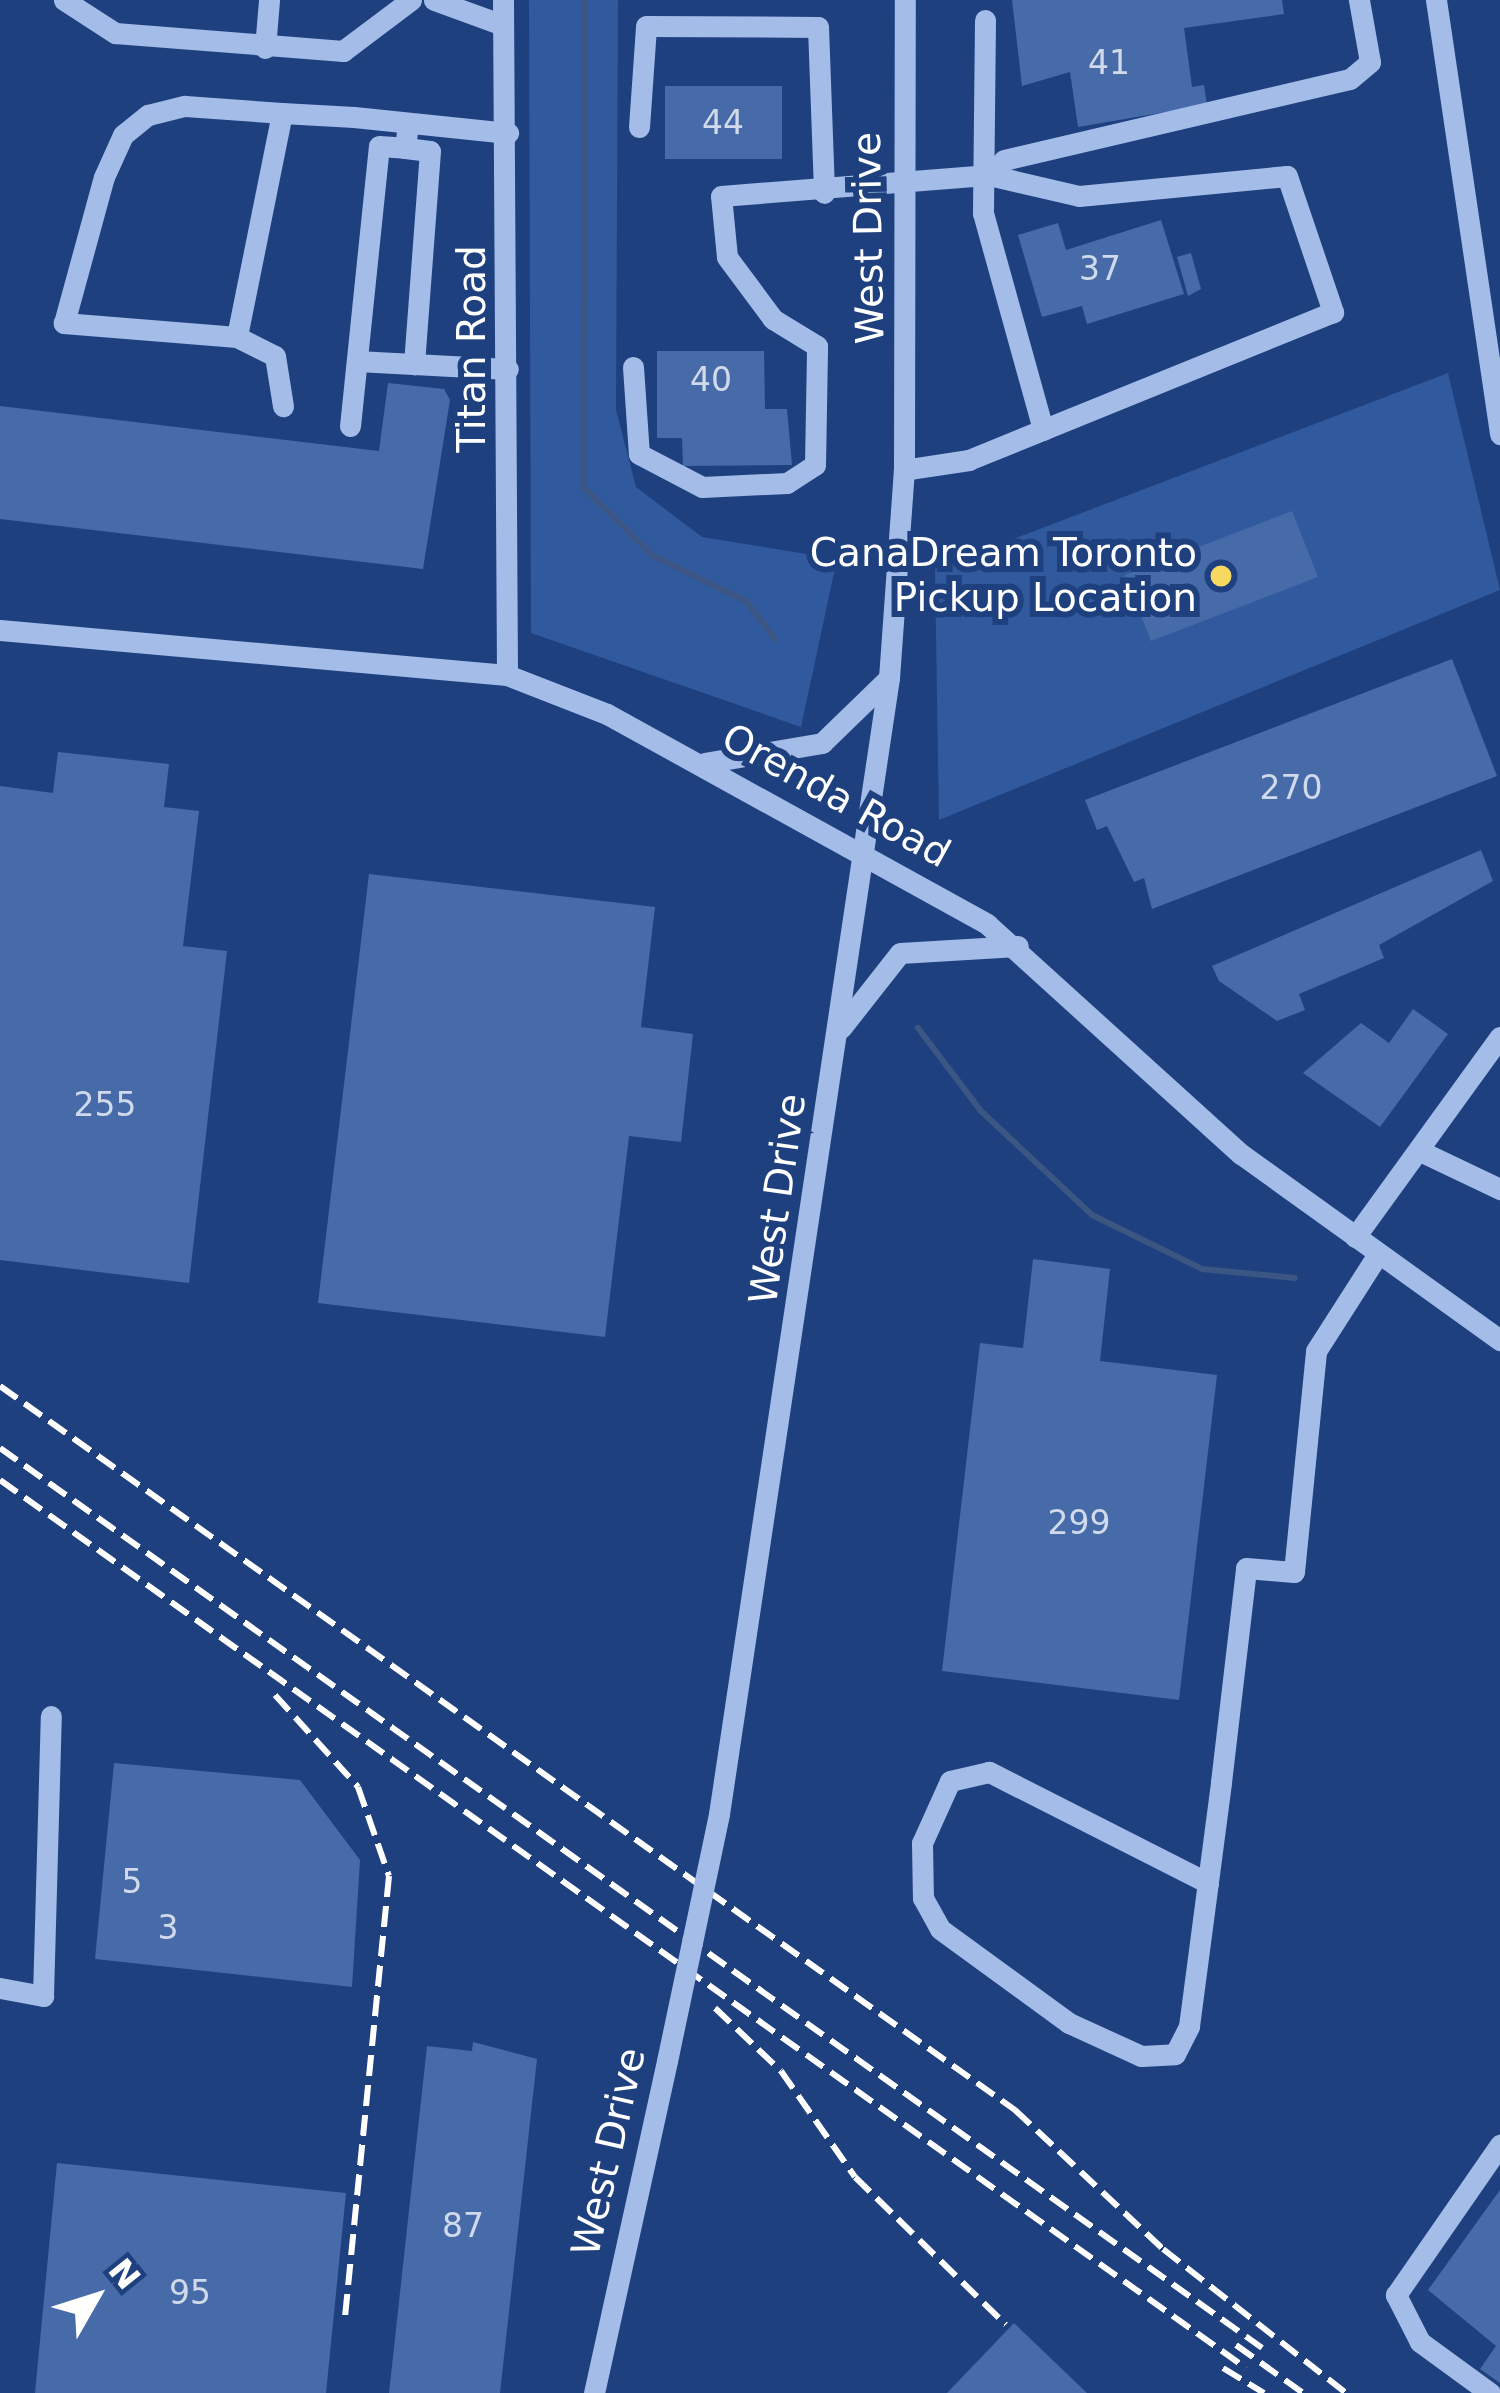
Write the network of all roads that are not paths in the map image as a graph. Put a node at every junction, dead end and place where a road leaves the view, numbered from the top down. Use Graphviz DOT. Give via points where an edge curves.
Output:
graph roads {
  1 [pos="64,0"];
  2 [pos="269,0"];
  3 [pos="411,0"];
  4 [pos="434,0"];
  5 [pos="503,0"];
  6 [pos="905,0"];
  7 [pos="1359,0"];
  8 [pos="1436,0"];
  9 [pos="986,20"];
  10 [pos="500,24"];
  11 [pos="265,47"];
  12 [pos="282,112"];
  13 [pos="408,124"];
  14 [pos="639,127"];
  15 [pos="508,133"];
  16 [pos="405,148"];
  17 [pos="985,176"];
  18 [pos="903,190"];
  19 [pos="824,193"];
  20 [pos="237,337"];
  21 [pos="357,361"];
  22 [pos="414,364"];
  23 [pos="633,367"];
  24 [pos="508,369"];
  25 [pos="283,406"];
  26 [pos="350,426"];
  27 [pos="1043,430"];
  28 [pos="1500,434"];
  29 [pos="904,470"];
  30 [pos="0,630"];
  31 [pos="507,676"];
  32 [pos="890,678"];
  33 [pos="704,763"];
  34 [pos="863,853"];
  35 [pos="1018,946"];
  36 [pos="838,1033"];
  37 [pos="1500,1037"];
  38 [pos="1420,1151"];
  39 [pos="1500,1189"];
  40 [pos="1354,1238"];
  41 [pos="1378,1254"];
  42 [pos="1500,1340"];
  43 [pos="52,1716"];
  44 [pos="1208,1883"];
  45 [pos="0,1988"];
  46 [pos="1500,2145"];
  47 [pos="594,2393"];
  48 [pos="1490,2393"];
  1 -- 11 [label="street" via="115,33"];
  2 -- 11 [label="street"];
  3 -- 11 [label="street" via="343,51"];
  4 -- 10 [label="street"];
  5 -- 10 [label="street, Titan Road"];
  6 -- 18 [label="street, West Drive"];
  7 -- 17 [label="street" via="1370,62 1350,79 1004,160"];
  8 -- 28 [label="street"];
  9 -- 17 [label="street"];
  10 -- 15 [label="street, Titan Road"];
  12 -- 13 [label="street"];
  12 -- 20 [label="street"];
  12 -- 20 [label="street" via="185,106 123,135 64,323"];
  13 -- 15 [label="street"];
  13 -- 16 [label="street"];
  14 -- 19 [label="street" via="646,26 818,27"];
  15 -- 24 [label="street, Titan Road"];
  16 -- 21 [label="street" via="379,146"];
  16 -- 22 [label="street" via="430,151"];
  17 -- 18 [label="street"];
  17 -- 27 [label="street"];
  17 -- 27 [label="street" via="1079,196 1287,176 1333,312"];
  18 -- 19 [label="street"];
  18 -- 29 [label="street, West Drive"];
  19 -- 23 [label="street" via="721,196 728,257 773,319 818,346 815,465 787,483 701,487 639,454"];
  20 -- 25 [label="street" via="275,356"];
  21 -- 22 [label="street"];
  21 -- 26 [label="street"];
  22 -- 24 [label="street"];
  24 -- 31 [label="street, Titan Road"];
  27 -- 29 [label="street"];
  29 -- 32 [label="street, West Drive"];
  30 -- 31 [label="street, Orenda Road"];
  31 -- 33 [label="street, Orenda Road"];
  32 -- 33 [label="street" via="823,743"];
  32 -- 34 [label="street, West Drive"];
  33 -- 34 [label="street, Orenda Road"];
  34 -- 35 [label="street, Orenda Road"];
  34 -- 36 [label="street, West Drive"];
  35 -- 36 [label="street" via="900,953"];
  35 -- 40 [label="street, Orenda Road" via="1240,1154"];
  36 -- 47 [label="street, West Drive, bridge" via="719,1814"];
  37 -- 38 [label="street"];
  38 -- 39 [label="street"];
  38 -- 40 [label="street"];
  40 -- 41 [label="street, Orenda Road"];
  41 -- 42 [label="street, Orenda Road"];
  41 -- 44 [label="street" via="1316,1351 1294,1572 1246,1568"];
  43 -- 45 [label="street" via="43,1996"];
  44 -- 44 [label="street" via="1189,2026 1175,2054 1141,2056 1069,2024 940,1929 923,1898 922,1843 950,1780 989,1772"];
  46 -- 48 [label="street" via="1396,2295 1420,2342"];
}
